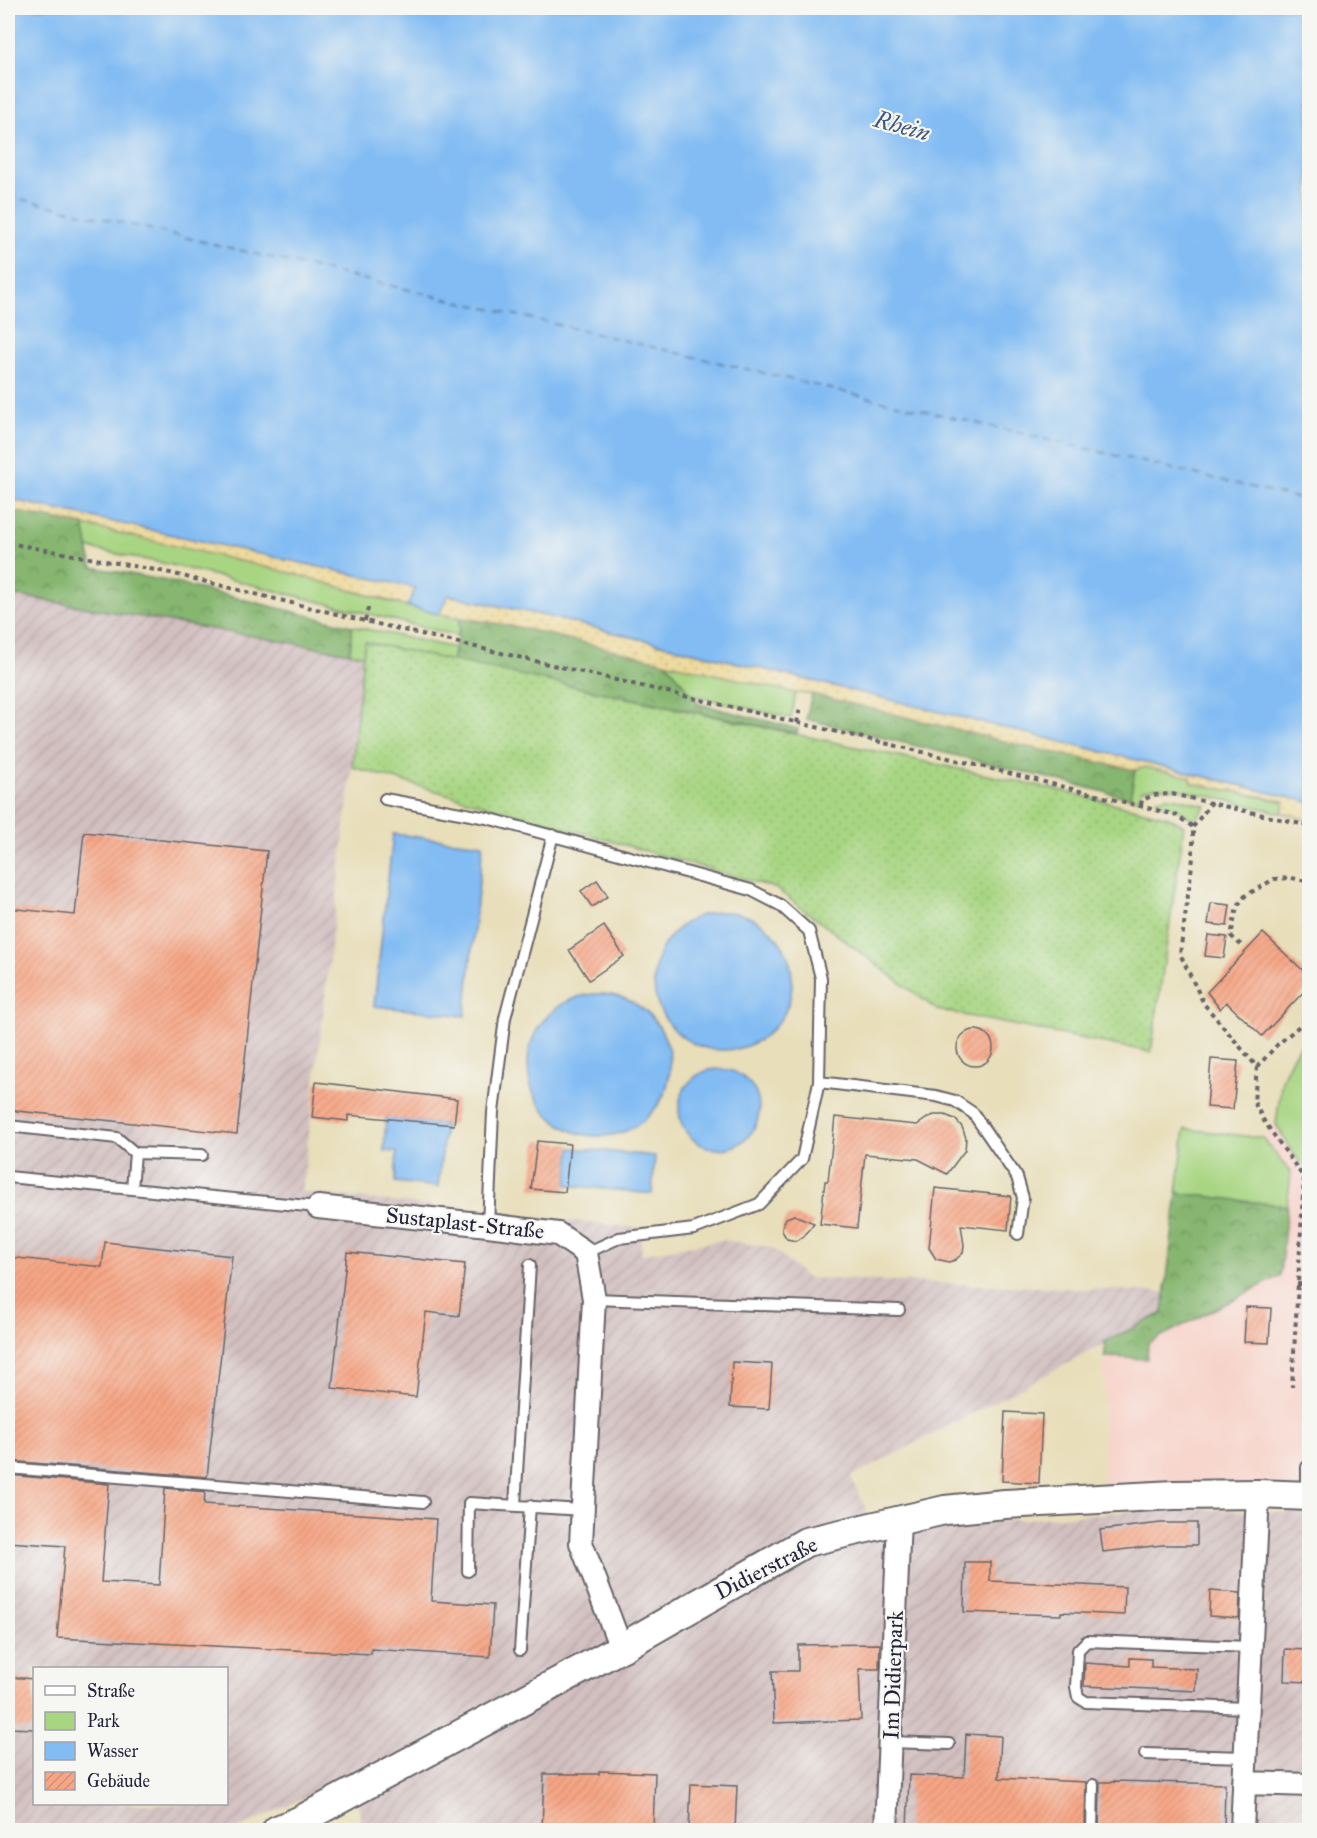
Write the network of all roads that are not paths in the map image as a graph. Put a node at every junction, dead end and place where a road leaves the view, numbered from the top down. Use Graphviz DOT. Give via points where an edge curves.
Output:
graph roads {
  1 [pos="385,799"];
  2 [pos="553,835"];
  3 [pos="819,1082"];
  4 [pos="8,1126"];
  5 [pos="135,1153"];
  6 [pos="202,1155"];
  7 [pos="8,1177"];
  8 [pos="132,1189"];
  9 [pos="318,1207"];
  10 [pos="488,1225"];
  11 [pos="1018,1234"];
  12 [pos="586,1252"];
  13 [pos="530,1265"];
  14 [pos="594,1299"];
  15 [pos="899,1310"];
  16 [pos="1307,1467"];
  17 [pos="8,1468"];
  18 [pos="1258,1494"];
  19 [pos="1308,1496"];
  20 [pos="423,1502"];
  21 [pos="515,1505"];
  22 [pos="530,1506"];
  23 [pos="583,1510"];
  24 [pos="899,1520"];
  25 [pos="468,1571"];
  26 [pos="1250,1647"];
  27 [pos="621,1648"];
  28 [pos="520,1650"];
  29 [pos="1247,1708"];
  30 [pos="890,1743"];
  31 [pos="949,1744"];
  32 [pos="1145,1754"];
  33 [pos="1245,1757"];
  34 [pos="1244,1783"];
  35 [pos="1093,1785"];
  36 [pos="1310,1785"];
  37 [pos="291,1827"];
  38 [pos="886,1830"];
  39 [pos="1092,1830"];
  40 [pos="1242,1830"];
  1 -- 2 [label="lane"];
  2 -- 3 [label="lane" via="751,890 780,905 809,930 821,978"];
  2 -- 10 [label="lane" via="505,1018 493,1112"];
  3 -- 11 [label="lane" via="936,1096 956,1101 973,1113 1017,1177 1023,1198"];
  3 -- 12 [label="lane" via="802,1159 759,1204 694,1228 619,1238"];
  4 -- 5 [label="lane" via="117,1138"];
  5 -- 6 [label="lane"];
  5 -- 8 [label="lane"];
  7 -- 8 [label="lane, Sustaplast-Straße"];
  8 -- 9 [label="lane, Sustaplast-Straße"];
  9 -- 10 [label="street, Sustaplast-Straße"];
  10 -- 12 [label="street, Sustaplast-Straße" via="558,1234"];
  12 -- 14 [label="street"];
  13 -- 21 [label="lane"];
  14 -- 15 [label="lane"];
  14 -- 23 [label="street"];
  16 -- 19 [label="lane"];
  17 -- 20 [label="lane"];
  18 -- 19 [label="street, Didierstraße"];
  18 -- 24 [label="street, Didierstraße" via="1005,1504 945,1510"];
  18 -- 26 [label="street"];
  21 -- 22 [label="lane"];
  21 -- 25 [label="lane" via="469,1503"];
  22 -- 23 [label="lane"];
  22 -- 28 [label="lane"];
  23 -- 27 [label="street" via="581,1543"];
  24 -- 27 [label="street, Didierstraße" via="806,1542"];
  24 -- 30 [label="street, Im Didierpark"];
  26 -- 29 [label="street"];
  26 -- 29 [label="lane" via="1087,1641 1078,1650 1076,1687 1078,1697 1086,1702"];
  27 -- 37 [label="street, Didierstraße"];
  29 -- 33 [label="street"];
  30 -- 31 [label="lane"];
  30 -- 38 [label="street, Im Didierpark"];
  32 -- 33 [label="lane"];
  33 -- 34 [label="street"];
  34 -- 36 [label="street"];
  34 -- 40 [label="street"];
  35 -- 39 [label="lane"];
}
